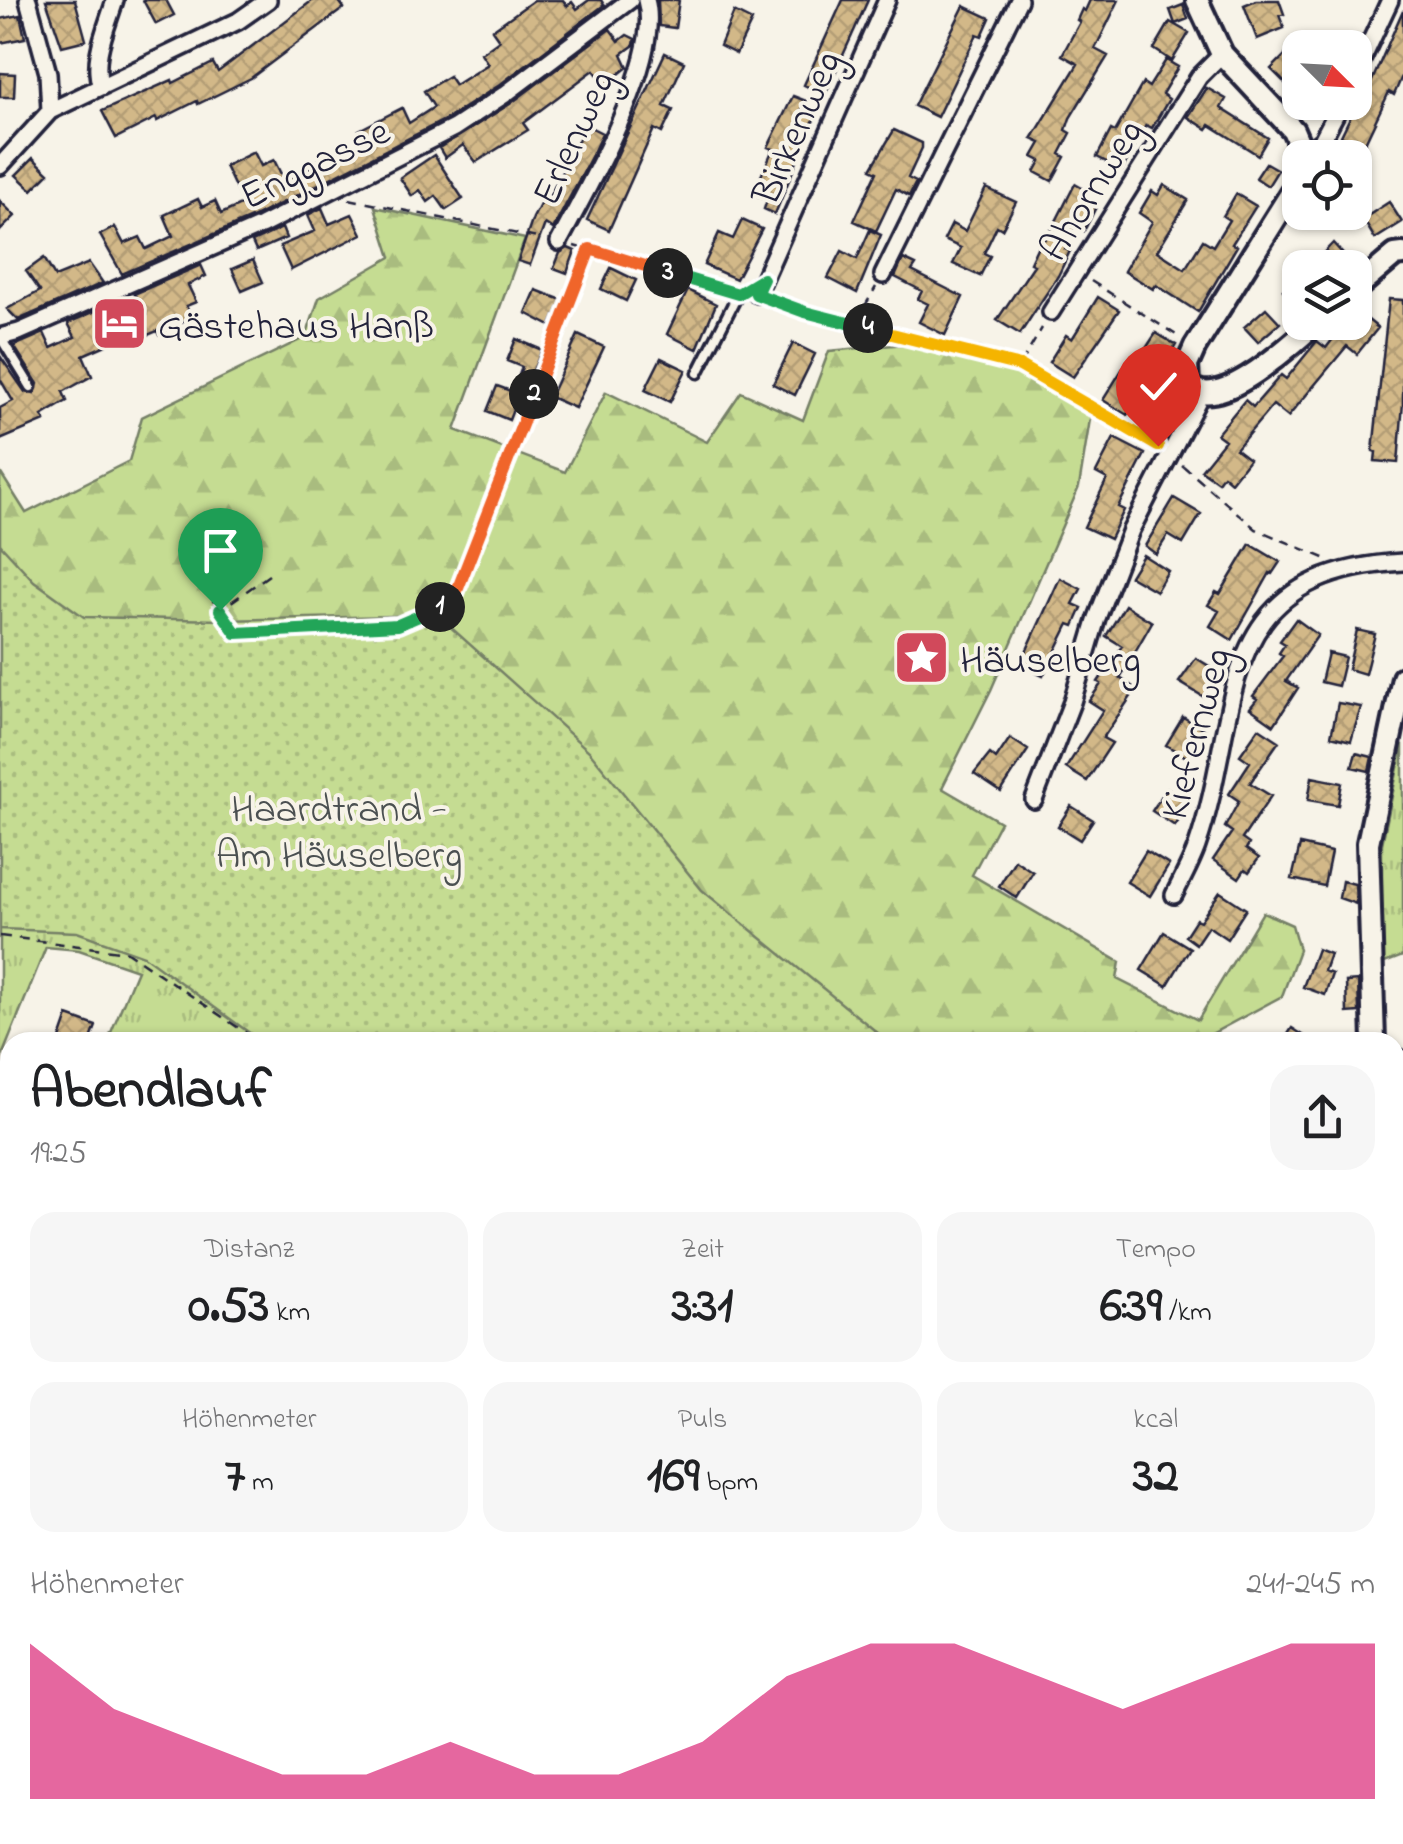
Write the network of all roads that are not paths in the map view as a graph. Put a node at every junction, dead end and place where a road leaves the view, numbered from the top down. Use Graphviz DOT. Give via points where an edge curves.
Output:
graph roads {
  1 [pos="28,0"];
  2 [pos="116,0"];
  3 [pos="268,0"];
  4 [pos="630,0"];
  5 [pos="646,0"];
  6 [pos="887,0"];
  7 [pos="1019,0"];
  8 [pos="1197,0"];
  9 [pos="1390,0"];
  10 [pos="1372,39"];
  11 [pos="1222,54"];
  12 [pos="101,86"];
  13 [pos="50,111"];
  14 [pos="1298,140"];
  15 [pos="0,166"];
  16 [pos="1282,208"];
  17 [pos="559,242"];
  18 [pos="1403,254"];
  19 [pos="1372,274"];
  20 [pos="883,275"];
  21 [pos="760,287"];
  22 [pos="1051,312"];
  23 [pos="1,338"];
  24 [pos="1294,340"];
  25 [pos="698,373"];
  26 [pos="31,387"];
  27 [pos="1202,394"];
  28 [pos="1403,562"];
  29 [pos="1403,678"];
  30 [pos="1034,800"];
  31 [pos="1174,895"];
  32 [pos="1374,1032"];
  1 -- 13 [label="street" via="48,74"];
  2 -- 12 [label="street" via="99,53"];
  3 -- 12 [label="street"];
  4 -- 23 [label="street, Enggasse" via="454,128 211,249"];
  5 -- 17 [label="street, Erlenweg" via="650,20 642,64"];
  6 -- 21 [label="street, Birkenweg"];
  7 -- 20 [label="street"];
  8 -- 11 [label="street"];
  9 -- 10 [label="street"];
  11 -- 14 [label="street"];
  11 -- 22 [label="street, Ahornweg" via="1200,77"];
  12 -- 13 [label="street"];
  13 -- 15 [label="street"];
  16 -- 27 [label="street" via="1187,365 1190,388"];
  18 -- 19 [label="street"];
  21 -- 25 [label="lane" via="738,294"];
  23 -- 26 [label="lane, Enggasse"];
  24 -- 27 [label="street" via="1234,386"];
  27 -- 30 [label="street" via="1118,562"];
  28 -- 31 [label="street, Kiefernweg" via="1326,575 1283,603 1249,644 1232,688 1198,843"];
  29 -- 32 [label="street" via="1368,843"];
}
